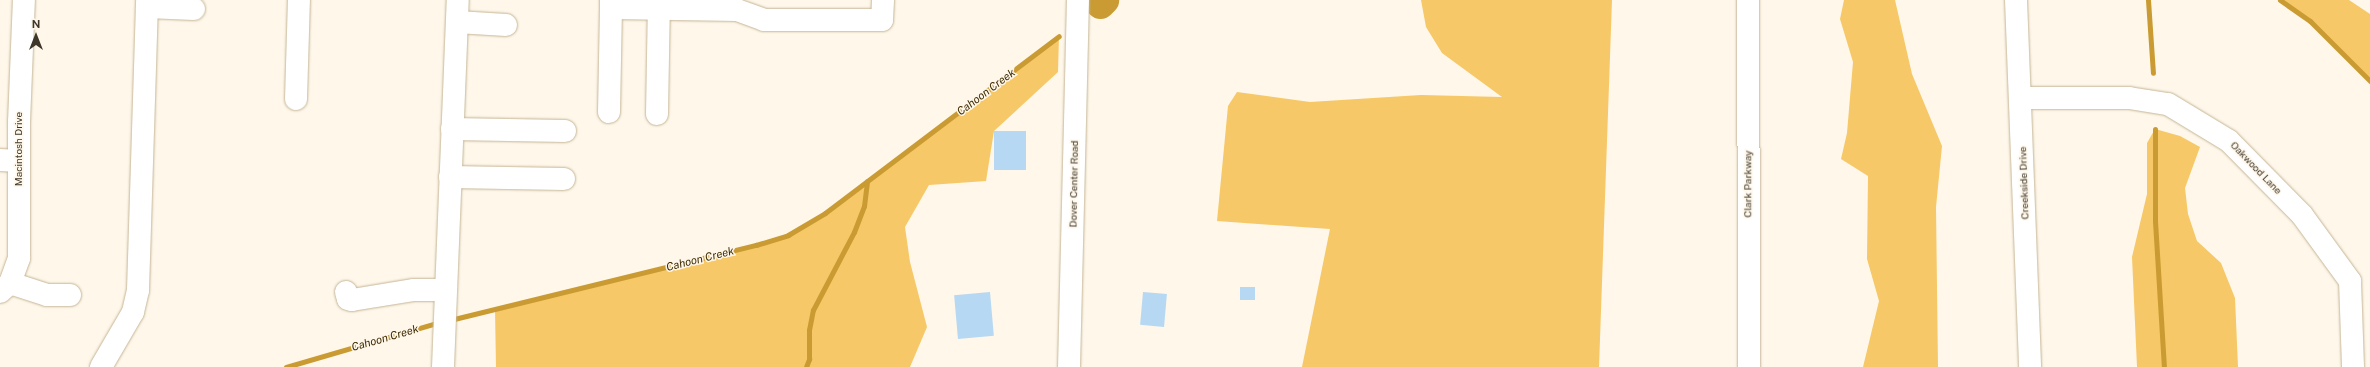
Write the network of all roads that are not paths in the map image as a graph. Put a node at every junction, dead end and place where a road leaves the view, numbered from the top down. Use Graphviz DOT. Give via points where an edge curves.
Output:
graph roads {
  1 [pos="24,0"];
  2 [pos="299,0"];
  3 [pos="458,0"];
  4 [pos="883,0"];
  5 [pos="1078,0"];
  6 [pos="1748,0"];
  7 [pos="2016,0"];
  8 [pos="147,4"];
  9 [pos="611,4"];
  10 [pos="658,4"];
  11 [pos="194,9"];
  12 [pos="457,22"];
  13 [pos="506,25"];
  14 [pos="2020,98"];
  15 [pos="296,99"];
  16 [pos="609,112"];
  17 [pos="657,114"];
  18 [pos="452,129"];
  19 [pos="565,131"];
  20 [pos="9,160"];
  21 [pos="450,177"];
  22 [pos="564,179"];
  23 [pos="5,288"];
  24 [pos="346,292"];
  25 [pos="70,295"];
  26 [pos="444,297"];
  27 [pos="101,367"];
  28 [pos="443,367"];
  29 [pos="1069,367"];
  30 [pos="1748,367"];
  31 [pos="2030,367"];
  32 [pos="2353,367"];
  1 -- 20 [label="street, Macintosh Drive"];
  2 -- 15 [label="street"];
  3 -- 12 [label="street"];
  4 -- 10 [label="street" via="882,20 764,20 737,10"];
  5 -- 29 [label="street, Dover Center Road"];
  6 -- 30 [label="street, Clark Parkway"];
  7 -- 14 [label="street, Creekside Drive"];
  8 -- 11 [label="street"];
  8 -- 27 [label="street" via="138,290 133,312"];
  9 -- 10 [label="street"];
  9 -- 16 [label="street"];
  10 -- 17 [label="street"];
  12 -- 13 [label="street"];
  12 -- 18 [label="street"];
  14 -- 31 [label="street, Creekside Drive"];
  14 -- 32 [label="street, Oakwood Lane" via="2129,98 2168,104 2229,141 2302,215 2350,281"];
  18 -- 19 [label="street"];
  18 -- 21 [label="street"];
  20 -- 23 [label="street, Macintosh Drive" via="19,258"];
  21 -- 22 [label="street"];
  21 -- 26 [label="street"];
  23 -- 25 [label="street" via="46,295"];
  24 -- 26 [label="street" via="348,299 352,300 414,290"];
  26 -- 28 [label="street"];
}
